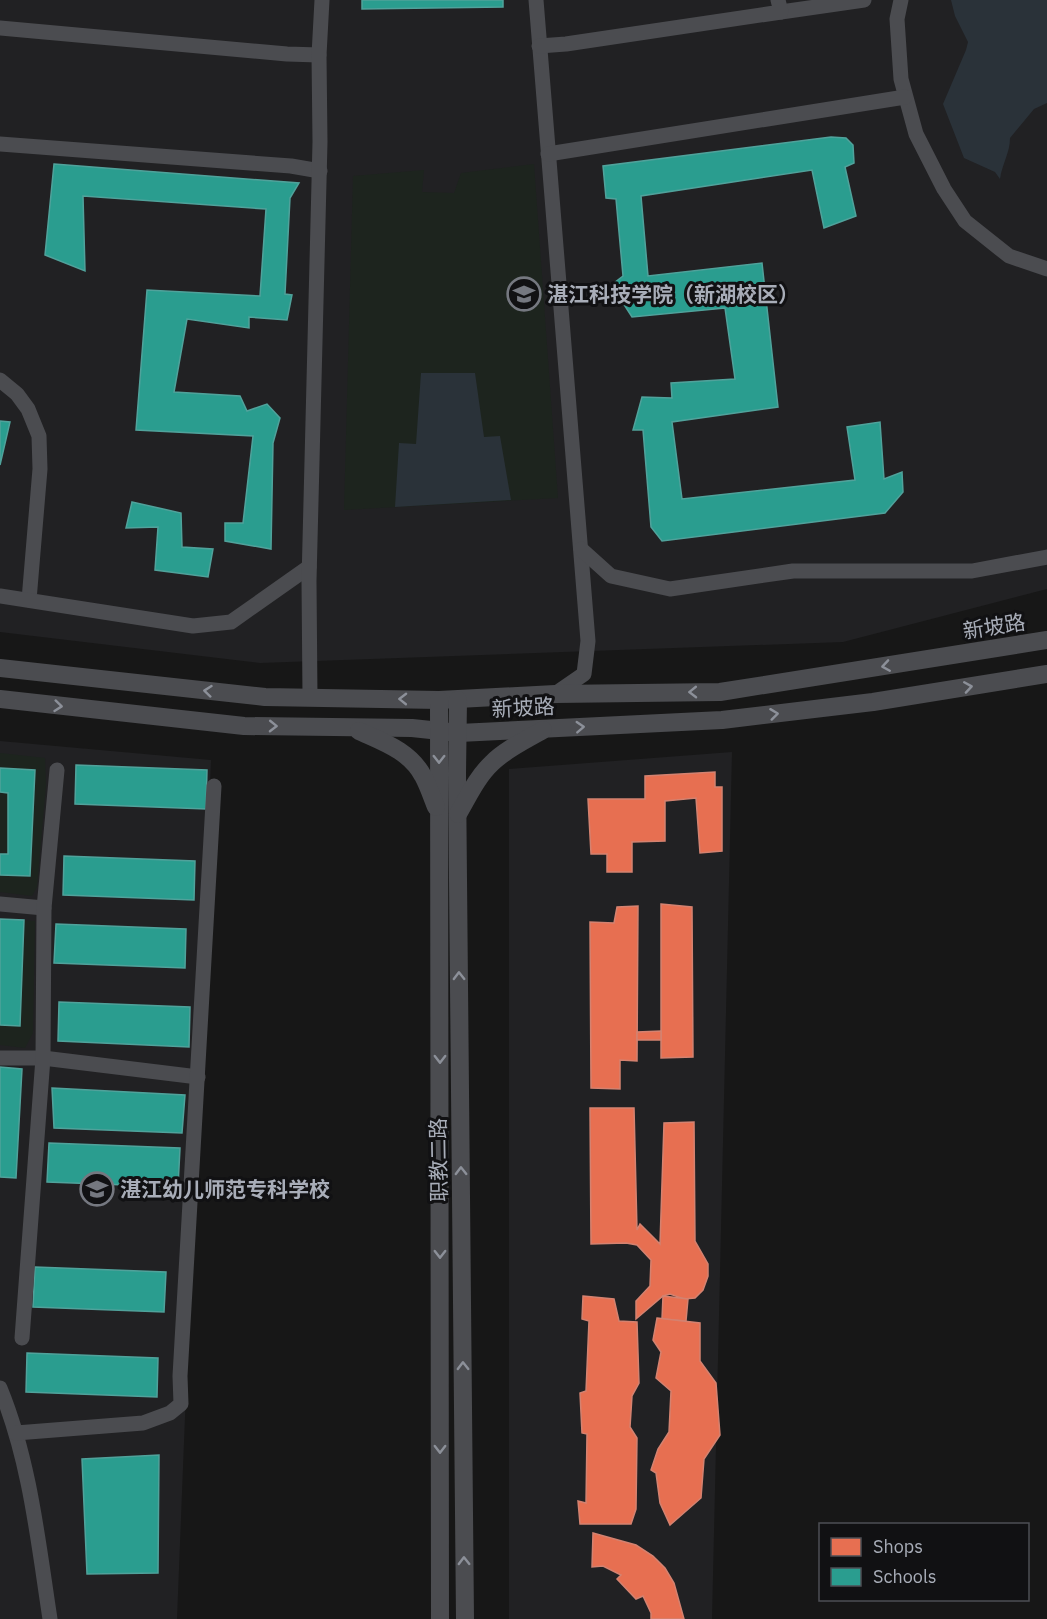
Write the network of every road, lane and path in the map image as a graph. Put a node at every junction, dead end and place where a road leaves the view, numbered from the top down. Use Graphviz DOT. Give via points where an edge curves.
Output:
graph roads {
  1 [pos="322,0"];
  2 [pos="536,0"];
  3 [pos="864,0"];
  4 [pos="901,0"];
  5 [pos="779,6"];
  6 [pos="0,28"];
  7 [pos="539,46"];
  8 [pos="319,55"];
  9 [pos="905,97"];
  10 [pos="0,144"];
  11 [pos="548,154"];
  12 [pos="320,171"];
  13 [pos="1047,269"];
  14 [pos="0,380"];
  15 [pos="581,549"];
  16 [pos="1047,557"];
  17 [pos="309,567"];
  18 [pos="0,596"];
  19 [pos="29,600"];
  20 [pos="1047,640"];
  21 [pos="0,668"];
  22 [pos="1047,674"];
  23 [pos="555,694"];
  24 [pos="310,697"];
  25 [pos="0,699"];
  26 [pos="439,700"];
  27 [pos="458,700"];
  28 [pos="352,727"];
  29 [pos="544,729"];
  30 [pos="439,731"];
  31 [pos="459,733"];
  32 [pos="57,770"];
  33 [pos="214,786"];
  34 [pos="448,815"];
  35 [pos="0,904"];
  36 [pos="44,908"];
  37 [pos="0,1058"];
  38 [pos="43,1058"];
  39 [pos="198,1077"];
  40 [pos="22,1338"];
  41 [pos="0,1388"];
  42 [pos="16,1433"];
  43 [pos="50,1619"];
  44 [pos="440,1619"];
  45 [pos="465,1619"];
  1 -- 8 [label="street"];
  2 -- 7 [label="street"];
  3 -- 5 [label="street"];
  4 -- 9 [label="street" via="897,19"];
  5 -- 7 [label="street"];
  6 -- 8 [label="street"];
  7 -- 11 [label="street"];
  8 -- 12 [label="street"];
  9 -- 11 [label="street"];
  9 -- 13 [label="street" via="916,134 965,221 1009,256"];
  10 -- 12 [label="street"];
  11 -- 15 [label="street"];
  12 -- 17 [label="street"];
  14 -- 19 [label="street" via="28,409 39,436 40,469"];
  15 -- 16 [label="street" via="611,576 670,589 793,571 972,571"];
  15 -- 23 [label="street" via="588,641 584,674"];
  17 -- 19 [label="street" via="231,622 193,626"];
  17 -- 24 [label="street"];
  18 -- 19 [label="street"];
  20 -- 23 [label="street, 新坡路, one-way" via="720,692"];
  24 -- 21 [label="street, 新坡路, one-way" via="265,697"];
  29 -- 22 [label="street, 新坡路, one-way" via="722,720 873,702"];
  23 -- 27 [label="street, 新坡路"];
  26 -- 24 [label="street, 新坡路, one-way"];
  25 -- 28 [label="street, 新坡路, one-way" via="244,726"];
  26 -- 27 [label="street, 新坡路"];
  26 -- 30 [label="street, 职教二路"];
  27 -- 31 [label="street, 职教二路"];
  28 -- 30 [label="street, 新坡路"];
  28 -- 34 [label="street" via="398,749 411,760"];
  29 -- 31 [label="street, 新坡路"];
  29 -- 34 [label="street" via="490,764"];
  30 -- 31 [label="street, 新坡路"];
  30 -- 34 [label="street, 职教二路, one-way"];
  31 -- 34 [label="street, 职教二路"];
  32 -- 36 [label="street"];
  33 -- 39 [label="street"];
  34 -- 44 [label="street, 职教二路, one-way"];
  45 -- 34 [label="street, 职教二路, one-way"];
  35 -- 36 [label="street"];
  36 -- 38 [label="street"];
  37 -- 38 [label="street"];
  38 -- 39 [label="street"];
  38 -- 40 [label="street"];
  39 -- 42 [label="street" via="181,1404 170,1413 142,1423"];
  41 -- 42 [label="street"];
  42 -- 43 [label="street" via="26,1471"];
}
